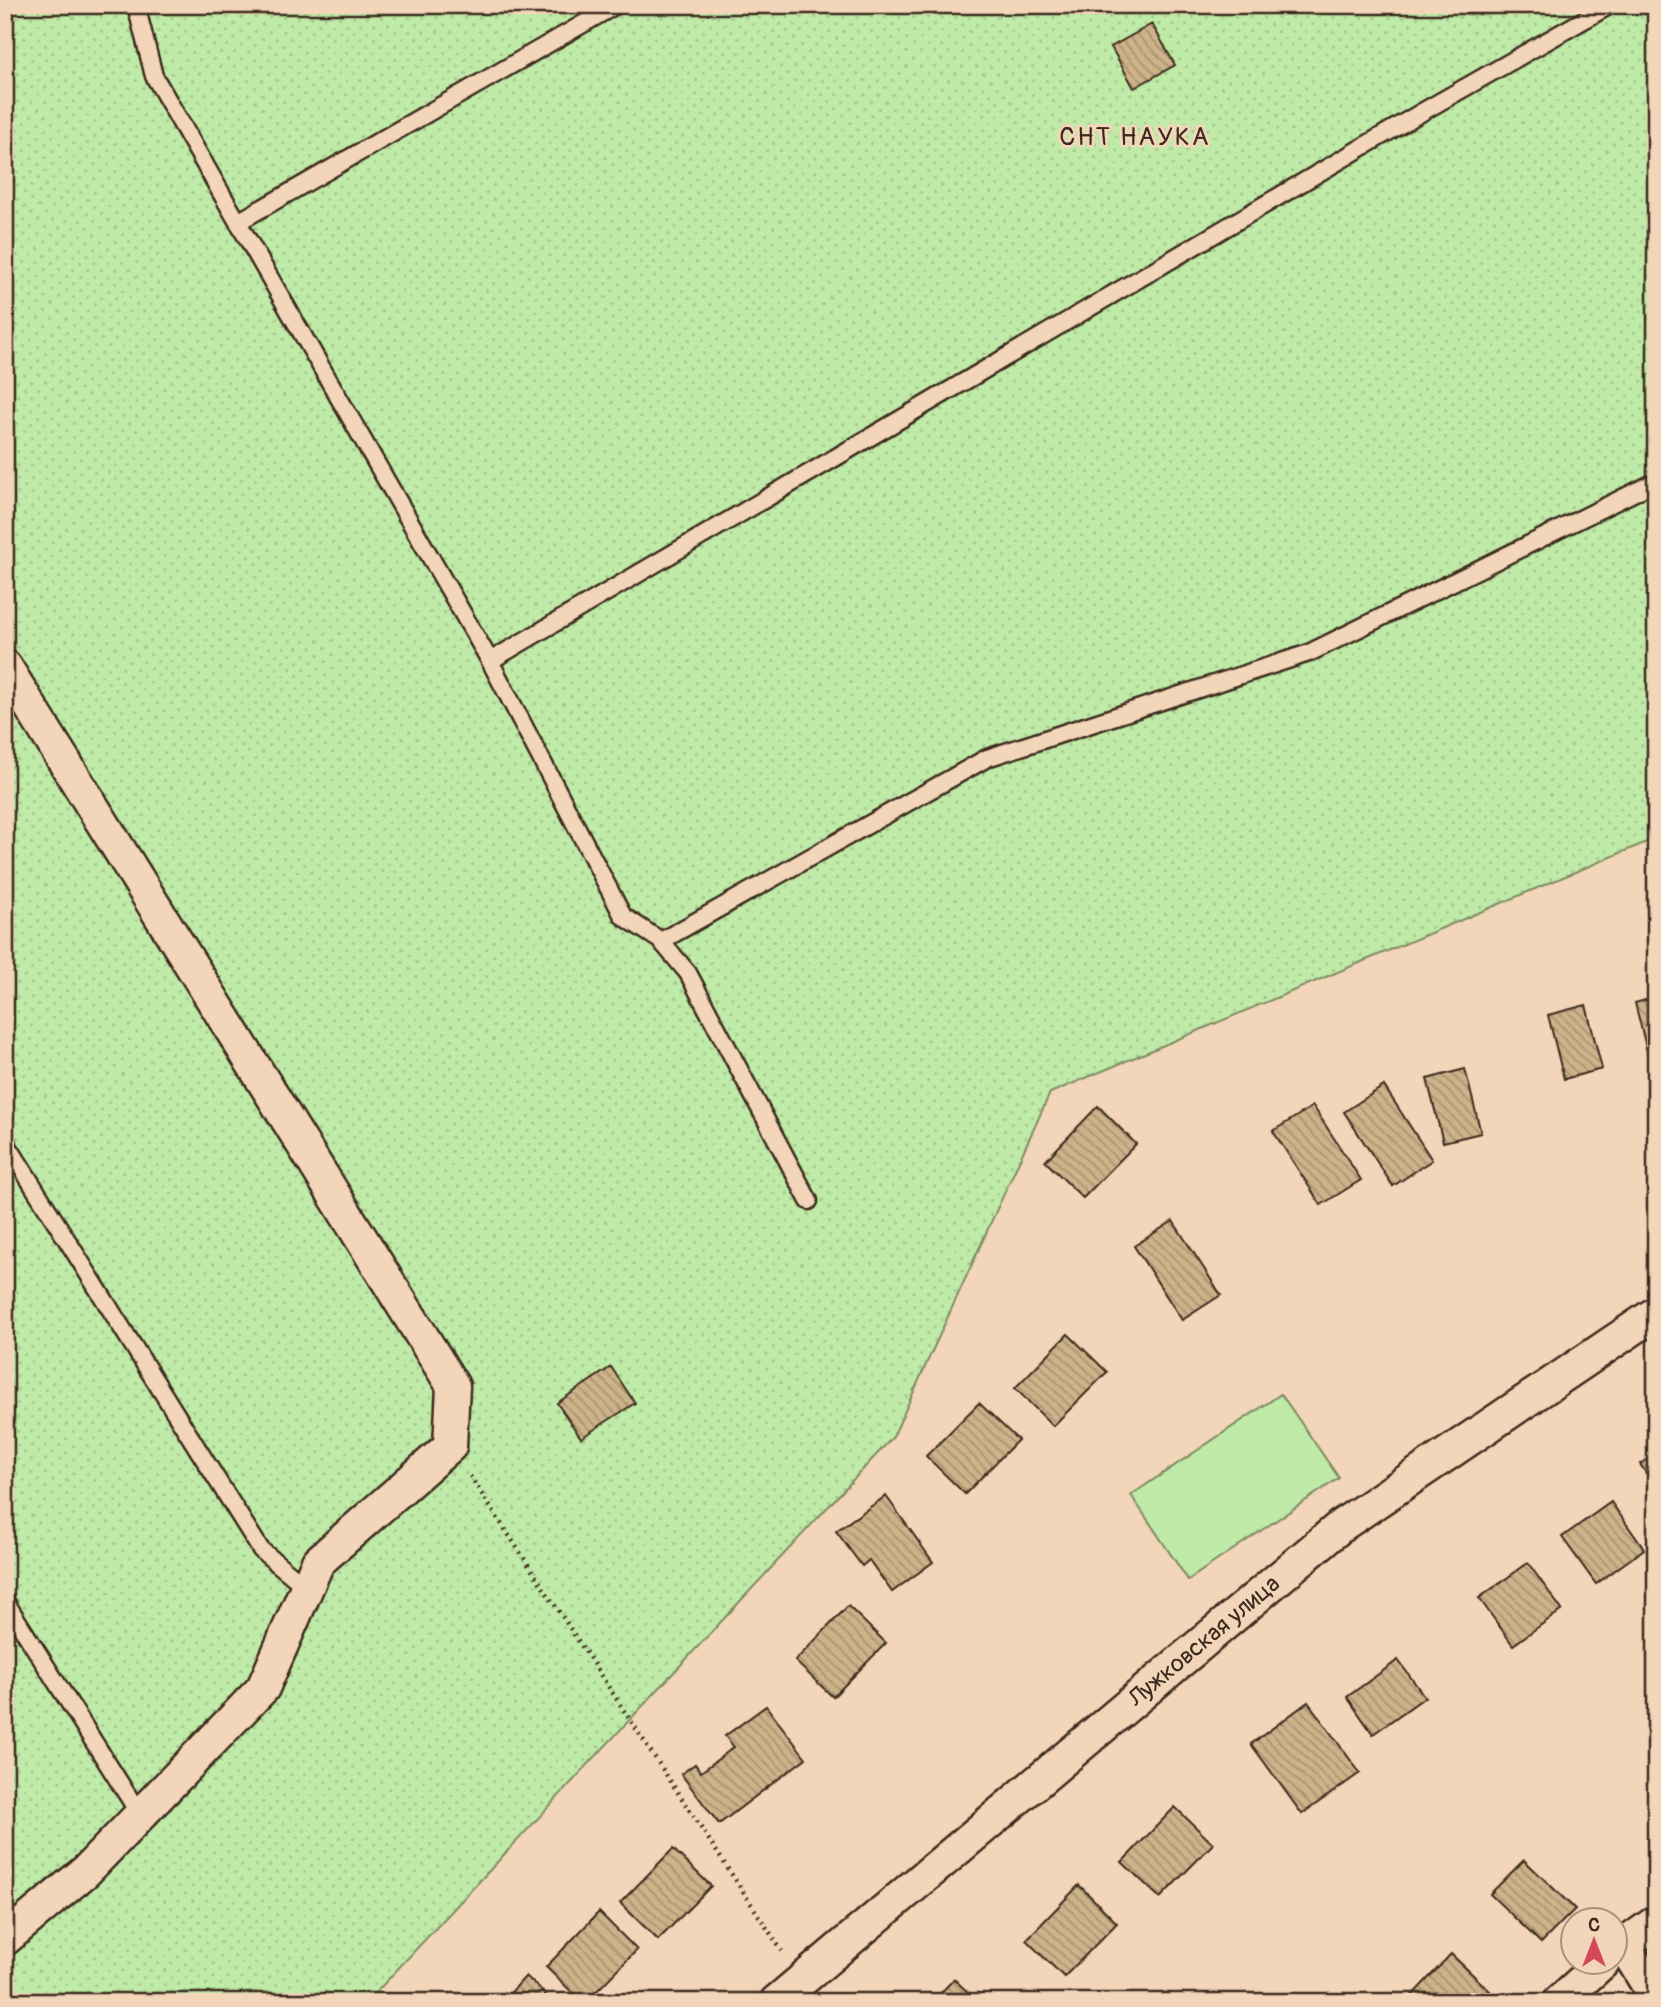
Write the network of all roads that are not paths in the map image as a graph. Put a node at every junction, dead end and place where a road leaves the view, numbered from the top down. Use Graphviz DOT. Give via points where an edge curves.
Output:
graph roads {
  1 [pos="136,5"];
  2 [pos="616,5"];
  3 [pos="1610,5"];
  4 [pos="238,222"];
  5 [pos="1649,485"];
  6 [pos="490,661"];
  7 [pos="5,666"];
  8 [pos="661,941"];
  9 [pos="5,1141"];
  10 [pos="809,1202"];
  11 [pos="1656,1313"];
  12 [pos="306,1587"];
  13 [pos="5,1601"];
  14 [pos="139,1815"];
  15 [pos="1656,1922"];
  16 [pos="5,1939"];
  17 [pos="1630,1941"];
  18 [pos="1630,1970"];
  19 [pos="1588,1976"];
  20 [pos="1656,1998"];
  21 [pos="776,2002"];
  22 [pos="1559,2002"];
  1 -- 4 [label="lane" via="154,76"];
  2 -- 4 [label="lane"];
  3 -- 6 [label="lane"];
  4 -- 6 [label="lane"];
  5 -- 8 [label="lane" via="1309,653 987,758"];
  6 -- 8 [label="lane" via="623,916"];
  7 -- 12 [label="street" via="453,1386 450,1446 318,1562"];
  8 -- 10 [label="lane" via="688,973"];
  9 -- 12 [label="lane" via="261,1550"];
  11 -- 21 [label="street, Лужковская улица" via="1342,1525"];
  12 -- 14 [label="street" via="262,1688"];
  13 -- 14 [label="lane"];
  14 -- 16 [label="street" via="86,1871"];
  15 -- 17 [label="street"];
  18 -- 20 [label="street"];
  19 -- 22 [label="street"];
}
